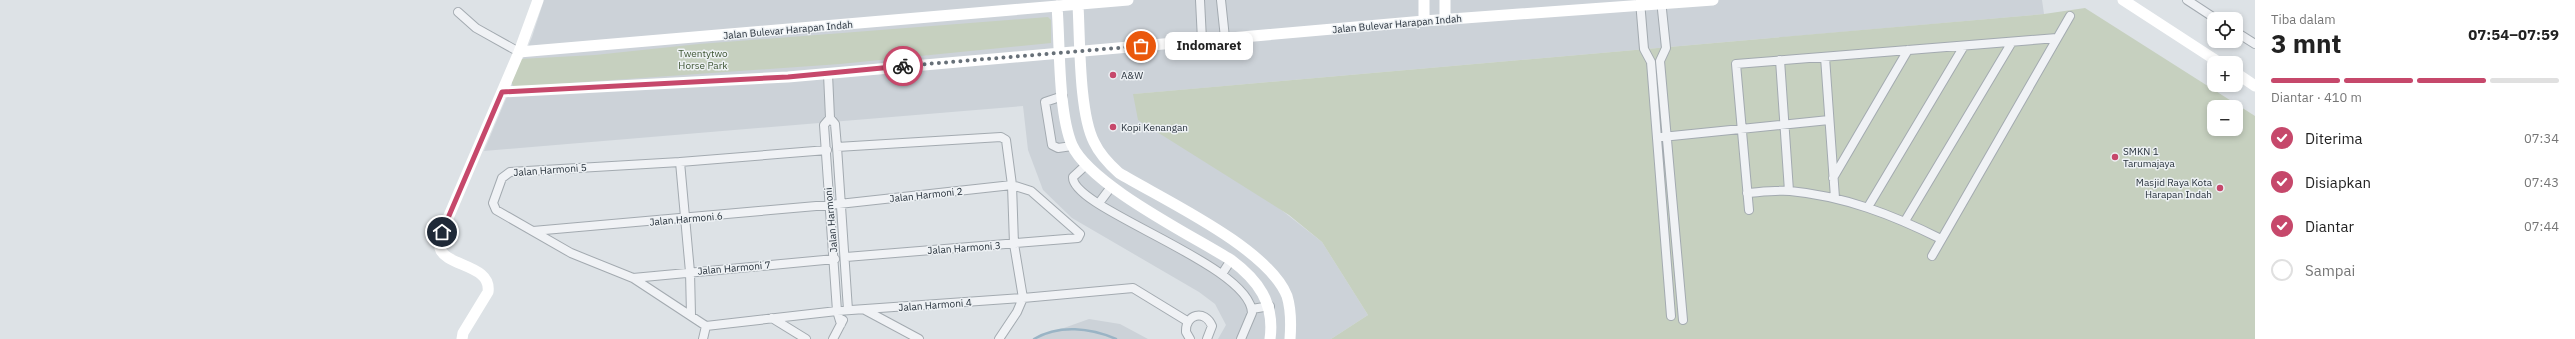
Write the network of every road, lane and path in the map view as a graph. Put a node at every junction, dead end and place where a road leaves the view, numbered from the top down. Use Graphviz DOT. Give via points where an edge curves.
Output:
graph roads {
  1 [pos="538,0"];
  2 [pos="1128,0"];
  3 [pos="1200,0"];
  4 [pos="1222,0"];
  5 [pos="1424,0"];
  6 [pos="1445,0"];
  7 [pos="1713,0"];
  8 [pos="2123,0"];
  9 [pos="2187,0"];
  10 [pos="1661,2"];
  11 [pos="1641,3"];
  12 [pos="1078,5"];
  13 [pos="1057,6"];
  14 [pos="458,12"];
  15 [pos="2207,13"];
  16 [pos="2070,16"];
  17 [pos="1445,20"];
  18 [pos="1424,21"];
  19 [pos="2243,36"];
  20 [pos="1225,38"];
  21 [pos="2057,38"];
  22 [pos="1202,40"];
  23 [pos="2012,42"];
  24 [pos="2255,44"];
  25 [pos="1964,46"];
  26 [pos="1908,50"];
  27 [pos="1081,51"];
  28 [pos="519,52"];
  29 [pos="1061,52"];
  30 [pos="2209,56"];
  31 [pos="1825,57"];
  32 [pos="1780,60"];
  33 [pos="1660,61"];
  34 [pos="1651,62"];
  35 [pos="828,74"];
  36 [pos="2243,78"];
  37 [pos="2255,86"];
  38 [pos="502,92"];
  39 [pos="1063,96"];
  40 [pos="830,118"];
  41 [pos="1829,120"];
  42 [pos="1784,125"];
  43 [pos="1742,129"];
  44 [pos="1667,136"];
  45 [pos="1658,137"];
  46 [pos="837,146"];
  47 [pos="1072,146"];
  48 [pos="826,150"];
  49 [pos="680,162"];
  50 [pos="1086,165"];
  51 [pos="1833,178"];
  52 [pos="1012,185"];
  53 [pos="1110,187"];
  54 [pos="1789,191"];
  55 [pos="1747,193"];
  56 [pos="1835,198"];
  57 [pos="1099,203"];
  58 [pos="839,204"];
  59 [pos="829,205"];
  60 [pos="1868,207"];
  61 [pos="1748,210"];
  62 [pos="683,219"];
  63 [pos="1905,221"];
  64 [pos="533,231"];
  65 [pos="1941,239"];
  66 [pos="1014,244"];
  67 [pos="1932,256"];
  68 [pos="846,257"];
  69 [pos="835,259"];
  70 [pos="1231,260"];
  71 [pos="690,272"];
  72 [pos="1222,274"];
  73 [pos="633,278"];
  74 [pos="1023,298"];
  75 [pos="1270,306"];
  76 [pos="1252,309"];
  77 [pos="848,310"];
  78 [pos="865,310"];
  79 [pos="837,311"];
  80 [pos="691,315"];
  81 [pos="1672,316"];
  82 [pos="772,318"];
  83 [pos="1683,320"];
  84 [pos="1187,321"];
  85 [pos="841,324"];
  86 [pos="706,326"];
  87 [pos="462,339"];
  88 [pos="702,339"];
  89 [pos="806,339"];
  90 [pos="834,339"];
  91 [pos="919,339"];
  92 [pos="999,339"];
  93 [pos="1190,339"];
  94 [pos="1207,339"];
  95 [pos="1241,339"];
  96 [pos="1270,339"];
  97 [pos="1290,339"];
  1 -- 28 [label="street"];
  2 -- 12 [label="street, Jalan Bulevar Harapan Indah"];
  3 -- 22 [label="street"];
  4 -- 20 [label="street"];
  5 -- 18 [label="street"];
  6 -- 17 [label="street"];
  7 -- 10 [label="street, Jalan Bulevar Harapan Indah"];
  8 -- 30 [label="street"];
  9 -- 15 [label="street"];
  10 -- 11 [label="street, Jalan Bulevar Harapan Indah"];
  10 -- 33 [label="street" via="1666,48"];
  11 -- 17 [label="street, Jalan Bulevar Harapan Indah"];
  11 -- 34 [label="street" via="1644,49"];
  12 -- 13 [label="street, Jalan Bulevar Harapan Indah"];
  12 -- 27 [label="street"];
  13 -- 28 [label="street, Jalan Bulevar Harapan Indah"];
  13 -- 29 [label="street"];
  14 -- 28 [label="street" via="476,28"];
  16 -- 21 [label="street"];
  17 -- 18 [label="street, Jalan Bulevar Harapan Indah"];
  18 -- 20 [label="street, Jalan Bulevar Harapan Indah"];
  19 -- 24 [label="street"];
  20 -- 22 [label="street, Jalan Bulevar Harapan Indah"];
  21 -- 23 [label="street"];
  21 -- 65 [label="street"];
  22 -- 27 [label="street, Jalan Bulevar Harapan Indah"];
  23 -- 25 [label="street"];
  23 -- 63 [label="street"];
  25 -- 26 [label="street"];
  25 -- 60 [label="street"];
  26 -- 31 [label="street"];
  26 -- 51 [label="street"];
  27 -- 29 [label="street, Jalan Bulevar Harapan Indah"];
  27 -- 97 [label="street" via="1086,120 1093,142 1105,161 1119,173 1246,248 1272,271 1287,297"];
  28 -- 38 [label="street"];
  29 -- 35 [label="street, Jalan Bulevar Harapan Indah"];
  29 -- 39 [label="street"];
  31 -- 32 [label="street"];
  31 -- 41 [label="street"];
  32 -- 42 [label="street"];
  32 -- 43 [label="street" via="1736,64"];
  33 -- 34 [label="street"];
  33 -- 44 [label="street"];
  34 -- 45 [label="street"];
  35 -- 38 [label="street, Jalan Bulevar Harapan Indah"];
  35 -- 40 [label="street, Jalan Harmoni"];
  36 -- 37 [label="street"];
  38 -- 87 [label="street" via="442,232 440,243 444,254 482,275 489,287"];
  39 -- 47 [label="street" via="1065,122"];
  39 -- 47 [label="street" via="1045,102 1052,145 1058,148"];
  40 -- 46 [label="street, Jalan Harmoni" via="835,124"];
  40 -- 48 [label="street, Jalan Harmoni" via="824,125"];
  41 -- 42 [label="street"];
  41 -- 51 [label="street"];
  42 -- 43 [label="street"];
  42 -- 54 [label="street"];
  43 -- 44 [label="street"];
  43 -- 55 [label="street"];
  44 -- 45 [label="street"];
  44 -- 83 [label="street"];
  45 -- 81 [label="street"];
  46 -- 52 [label="street" via="1002,137 1007,142"];
  46 -- 58 [label="street, Jalan Harmoni"];
  47 -- 50 [label="street"];
  48 -- 49 [label="street, Jalan Harmoni 5"];
  48 -- 59 [label="street, Jalan Harmoni"];
  49 -- 62 [label="street"];
  49 -- 64 [label="street, Jalan Harmoni 5" via="510,172 502,178 493,203 496,210"];
  50 -- 53 [label="street"];
  50 -- 57 [label="street" via="1072,181"];
  51 -- 56 [label="street"];
  52 -- 58 [label="street, Jalan Harmoni 2"];
  52 -- 66 [label="street"];
  52 -- 66 [label="street, Jalan Harmoni 3" via="1031,191 1080,235 1078,238"];
  53 -- 57 [label="street"];
  53 -- 70 [label="street"];
  54 -- 55 [label="street"];
  54 -- 56 [label="street"];
  55 -- 61 [label="street"];
  56 -- 60 [label="street"];
  57 -- 72 [label="street"];
  58 -- 59 [label="street, Jalan Harmoni 6"];
  58 -- 68 [label="street, Jalan Harmoni"];
  59 -- 62 [label="street, Jalan Harmoni 6"];
  59 -- 69 [label="street, Jalan Harmoni"];
  60 -- 63 [label="street"];
  62 -- 64 [label="street, Jalan Harmoni 6"];
  62 -- 71 [label="street"];
  63 -- 65 [label="street"];
  64 -- 73 [label="street, Jalan Harmoni 5" via="571,253"];
  65 -- 67 [label="street"];
  66 -- 68 [label="street, Jalan Harmoni 3"];
  66 -- 74 [label="street"];
  68 -- 77 [label="street, Jalan Harmoni"];
  69 -- 71 [label="street, Jalan Harmoni 7"];
  69 -- 79 [label="street, Jalan Harmoni"];
  70 -- 72 [label="street"];
  70 -- 75 [label="street" via="1248,273 1261,288"];
  71 -- 73 [label="street, Jalan Harmoni 7"];
  71 -- 80 [label="street"];
  72 -- 76 [label="street" via="1243,291"];
  73 -- 80 [label="street, Jalan Harmoni 5"];
  74 -- 78 [label="street, Jalan Harmoni 4"];
  74 -- 84 [label="street, Jalan Harmoni 4" via="1133,288"];
  74 -- 92 [label="street"];
  75 -- 76 [label="street"];
  75 -- 96 [label="street"];
  76 -- 95 [label="street"];
  77 -- 78 [label="street, Jalan Harmoni 4"];
  77 -- 79 [label="street, Jalan Harmoni 4"];
  77 -- 85 [label="street"];
  78 -- 91 [label="street"];
  79 -- 82 [label="street, Jalan Harmoni 4"];
  79 -- 85 [label="street, Jalan Harmoni"];
  80 -- 86 [label="street, Jalan Harmoni 5"];
  82 -- 86 [label="street, Jalan Harmoni 4"];
  82 -- 89 [label="street"];
  84 -- 93 [label="street" via="1186,332"];
  84 -- 94 [label="street" via="1196,315 1206,317 1212,326"];
  85 -- 90 [label="street"];
  86 -- 88 [label="street"];
}
